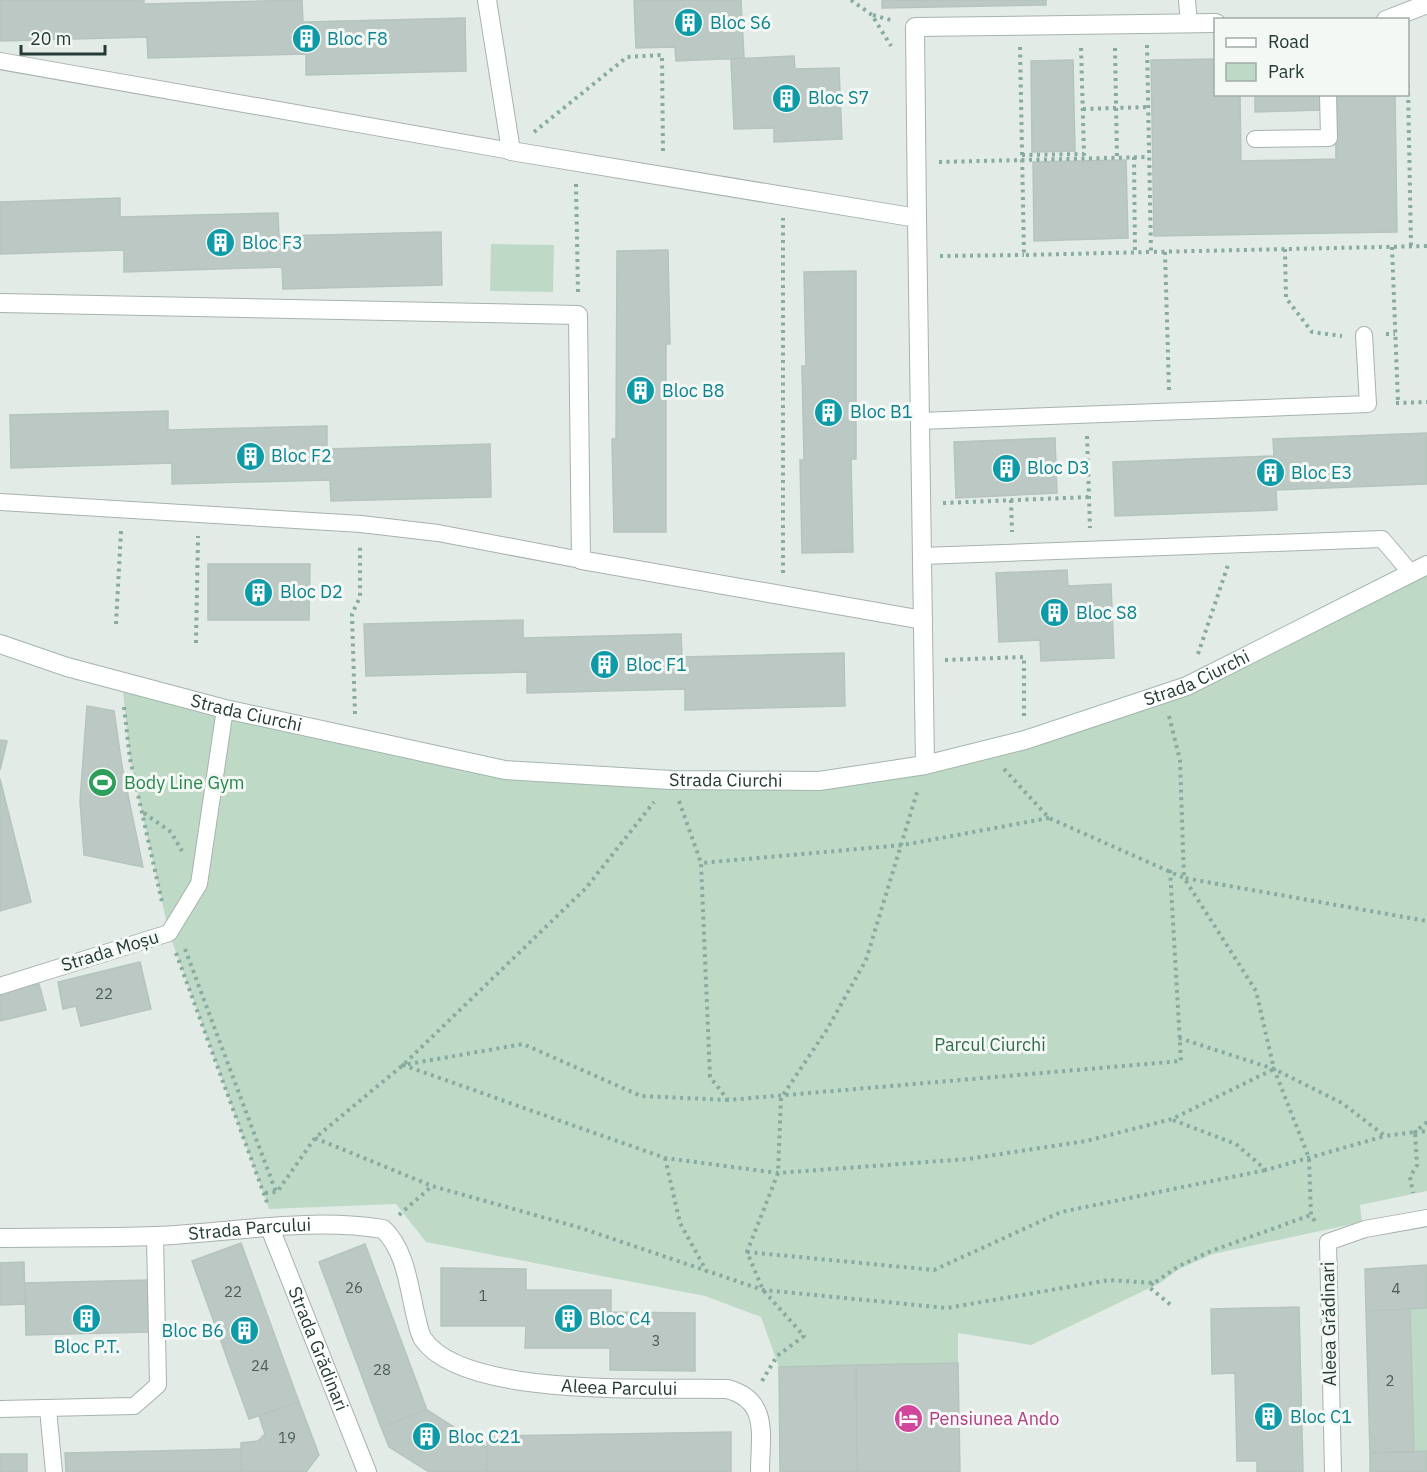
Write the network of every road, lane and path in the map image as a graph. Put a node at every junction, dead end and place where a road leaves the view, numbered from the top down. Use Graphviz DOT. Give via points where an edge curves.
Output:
graph roads {
  1 [pos="487,0"];
  2 [pos="851,0"];
  3 [pos="1187,0"];
  4 [pos="1427,4"];
  5 [pos="1391,18"];
  6 [pos="1189,23"];
  7 [pos="1214,23"];
  8 [pos="1147,24"];
  9 [pos="1081,25"];
  10 [pos="1115,25"];
  11 [pos="1020,26"];
  12 [pos="894,51"];
  13 [pos="0,61"];
  14 [pos="1328,96"];
  15 [pos="1407,96"];
  16 [pos="1116,108"];
  17 [pos="1149,108"];
  18 [pos="1083,109"];
  19 [pos="1255,139"];
  20 [pos="511,151"];
  21 [pos="1084,157"];
  22 [pos="1134,157"];
  23 [pos="1149,157"];
  24 [pos="1022,158"];
  25 [pos="1117,158"];
  26 [pos="917,163"];
  27 [pos="663,176"];
  28 [pos="783,195"];
  29 [pos="576,199"];
  30 [pos="918,218"];
  31 [pos="1427,246"];
  32 [pos="1392,247"];
  33 [pos="1410,247"];
  34 [pos="1285,249"];
  35 [pos="1135,252"];
  36 [pos="1151,252"];
  37 [pos="1165,252"];
  38 [pos="1024,255"];
  39 [pos="918,257"];
  40 [pos="0,303"];
  41 [pos="578,315"];
  42 [pos="1364,335"];
  43 [pos="1332,336"];
  44 [pos="1427,402"];
  45 [pos="1398,403"];
  46 [pos="1368,404"];
  47 [pos="1170,412"];
  48 [pos="1087,415"];
  49 [pos="920,421"];
  50 [pos="1089,497"];
  51 [pos="1011,500"];
  52 [pos="0,502"];
  53 [pos="921,504"];
  54 [pos="122,509"];
  55 [pos="199,514"];
  56 [pos="361,524"];
  57 [pos="1234,545"];
  58 [pos="1091,550"];
  59 [pos="1013,553"];
  60 [pos="922,556"];
  61 [pos="581,560"];
  62 [pos="1419,569"];
  63 [pos="783,595"];
  64 [pos="923,620"];
  65 [pos="116,624"];
  66 [pos="196,643"];
  67 [pos="0,644"];
  68 [pos="924,661"];
  69 [pos="122,682"];
  70 [pos="1187,686"];
  71 [pos="225,709"];
  72 [pos="1172,721"];
  73 [pos="356,739"];
  74 [pos="1024,740"];
  75 [pos="986,749"];
  76 [pos="925,765"];
  77 [pos="671,780"];
  78 [pos="142,812"];
  79 [pos="1049,818"];
  80 [pos="903,845"];
  81 [pos="701,863"];
  82 [pos="1170,870"];
  83 [pos="1184,878"];
  84 [pos="199,884"];
  85 [pos="1427,921"];
  86 [pos="169,933"];
  87 [pos="0,986"];
  88 [pos="1179,1038"];
  89 [pos="403,1065"];
  90 [pos="1274,1069"];
  91 [pos="780,1098"];
  92 [pos="728,1100"];
  93 [pos="1172,1119"];
  94 [pos="1427,1122"];
  95 [pos="1427,1131"];
  96 [pos="1415,1132"];
  97 [pos="1385,1136"];
  98 [pos="315,1138"];
  99 [pos="665,1158"];
  100 [pos="1309,1158"];
  101 [pos="1266,1170"];
  102 [pos="778,1173"];
  103 [pos="432,1186"];
  104 [pos="277,1192"];
  105 [pos="1413,1193"];
  106 [pos="265,1194"];
  107 [pos="269,1209"];
  108 [pos="1311,1215"];
  109 [pos="1427,1218"];
  110 [pos="270,1228"];
  111 [pos="383,1229"];
  112 [pos="1321,1231"];
  113 [pos="155,1236"];
  114 [pos="0,1238"];
  115 [pos="747,1252"];
  116 [pos="707,1273"];
  117 [pos="1154,1283"];
  118 [pos="763,1290"];
  119 [pos="1172,1306"];
  120 [pos="751,1400"];
  121 [pos="48,1408"];
  122 [pos="0,1409"];
  123 [pos="54,1472"];
  124 [pos="367,1472"];
  125 [pos="760,1472"];
  126 [pos="1333,1472"];
  1 -- 20 [label="street"];
  2 -- 12 [label="path" via="872,15"];
  3 -- 6 [label="lane"];
  4 -- 5 [label="street"];
  6 -- 7 [label="street"];
  6 -- 8 [label="street"];
  8 -- 10 [label="street"];
  8 -- 17 [label="path"];
  9 -- 10 [label="street"];
  9 -- 11 [label="street"];
  9 -- 18 [label="path"];
  10 -- 16 [label="path"];
  11 -- 24 [label="path"];
  11 -- 26 [label="street" via="915,27"];
  13 -- 20 [label="lane"];
  14 -- 19 [label="lane" via="1329,138"];
  15 -- 33 [label="path"];
  16 -- 17 [label="path"];
  16 -- 18 [label="path"];
  16 -- 25 [label="path"];
  17 -- 23 [label="path"];
  18 -- 21 [label="path"];
  20 -- 27 [label="street"];
  20 -- 27 [label="path" via="627,57 662,55"];
  21 -- 24 [label="path"];
  21 -- 25 [label="path"];
  22 -- 23 [label="path"];
  22 -- 25 [label="path"];
  22 -- 35 [label="path"];
  23 -- 36 [label="path"];
  24 -- 26 [label="path"];
  24 -- 38 [label="path"];
  26 -- 30 [label="street"];
  27 -- 28 [label="street"];
  28 -- 30 [label="street"];
  28 -- 63 [label="path"];
  29 -- 41 [label="path"];
  30 -- 39 [label="street"];
  31 -- 33 [label="path"];
  32 -- 33 [label="path"];
  32 -- 34 [label="path"];
  32 -- 45 [label="path"];
  34 -- 37 [label="path"];
  34 -- 43 [label="path" via="1286,298 1312,332"];
  35 -- 36 [label="path"];
  35 -- 38 [label="path"];
  36 -- 37 [label="path"];
  37 -- 47 [label="path"];
  38 -- 39 [label="path"];
  39 -- 49 [label="street"];
  40 -- 41 [label="street"];
  41 -- 61 [label="street"];
  42 -- 46 [label="lane"];
  44 -- 45 [label="path"];
  45 -- 46 [label="path"];
  46 -- 47 [label="lane"];
  47 -- 48 [label="lane"];
  48 -- 49 [label="lane"];
  48 -- 50 [label="path"];
  49 -- 53 [label="street"];
  50 -- 51 [label="path"];
  50 -- 58 [label="path"];
  51 -- 53 [label="path"];
  51 -- 59 [label="path"];
  52 -- 54 [label="lane"];
  53 -- 60 [label="street"];
  54 -- 55 [label="lane"];
  54 -- 65 [label="path"];
  55 -- 56 [label="lane"];
  55 -- 66 [label="path"];
  56 -- 61 [label="lane" via="438,533"];
  56 -- 73 [label="path" via="360,597 352,614"];
  57 -- 58 [label="lane"];
  57 -- 62 [label="lane" via="1382,539"];
  57 -- 70 [label="path"];
  58 -- 59 [label="lane"];
  59 -- 60 [label="lane"];
  60 -- 64 [label="street"];
  61 -- 63 [label="street"];
  62 -- 70 [label="street, Strada Ciurchi"];
  63 -- 64 [label="street"];
  64 -- 68 [label="street"];
  67 -- 69 [label="street, Strada Ciurchi"];
  68 -- 74 [label="path" via="1024,657"];
  68 -- 76 [label="street"];
  69 -- 71 [label="street, Strada Ciurchi"];
  69 -- 78 [label="path" via="130,759"];
  70 -- 74 [label="street, Strada Ciurchi"];
  71 -- 73 [label="street, Strada Ciurchi"];
  71 -- 84 [label="lane, Strada Moșu"];
  72 -- 83 [label="path" via="1180,760"];
  73 -- 77 [label="street, Strada Ciurchi" via="505,770"];
  74 -- 75 [label="street, Strada Ciurchi"];
  75 -- 76 [label="street, Strada Ciurchi"];
  75 -- 79 [label="path"];
  76 -- 77 [label="street, Strada Ciurchi" via="819,781"];
  76 -- 80 [label="path"];
  77 -- 81 [label="path"];
  77 -- 89 [label="path" via="586,888"];
  78 -- 84 [label="path" via="171,832"];
  78 -- 86 [label="path"];
  79 -- 80 [label="path"];
  79 -- 82 [label="path"];
  80 -- 81 [label="path"];
  80 -- 91 [label="path" via="866,960 826,1031"];
  81 -- 92 [label="path" via="710,1077"];
  82 -- 83 [label="path"];
  82 -- 88 [label="path"];
  83 -- 85 [label="path"];
  83 -- 90 [label="path" via="1256,991"];
  84 -- 86 [label="lane, Strada Moșu"];
  86 -- 87 [label="lane, Strada Moșu"];
  86 -- 104 [label="path" via="184,948"];
  86 -- 106 [label="path"];
  88 -- 90 [label="path"];
  88 -- 91 [label="path" via="1181,1060"];
  89 -- 92 [label="path" via="523,1044 640,1096"];
  89 -- 98 [label="path"];
  89 -- 99 [label="path"];
  90 -- 93 [label="path"];
  90 -- 97 [label="path" via="1342,1103"];
  90 -- 100 [label="path"];
  91 -- 92 [label="path"];
  91 -- 102 [label="path"];
  93 -- 101 [label="path" via="1236,1144"];
  93 -- 102 [label="path" via="1086,1141 968,1160"];
  94 -- 96 [label="path"];
  95 -- 96 [label="path"];
  96 -- 97 [label="path"];
  96 -- 105 [label="path" via="1417,1165 1410,1178"];
  97 -- 100 [label="path"];
  98 -- 103 [label="path"];
  98 -- 104 [label="path"];
  99 -- 102 [label="path"];
  99 -- 116 [label="path" via="680,1223"];
  100 -- 101 [label="path"];
  100 -- 108 [label="path"];
  101 -- 115 [label="path" via="1061,1212 934,1270"];
  102 -- 115 [label="path"];
  103 -- 111 [label="path"];
  103 -- 116 [label="path" via="581,1228"];
  104 -- 106 [label="path"];
  106 -- 107 [label="path"];
  108 -- 112 [label="path"];
  108 -- 117 [label="path" via="1211,1251"];
  109 -- 126 [label="lane, Aleea Grădinari" via="1365,1229 1328,1242"];
  110 -- 111 [label="street, Strada Parcului"];
  110 -- 113 [label="street, Strada Parcului"];
  110 -- 124 [label="street, Strada Grădinari"];
  111 -- 120 [label="street, Aleea Parcului" via="397,1245 422,1337 436,1354 461,1366 500,1378 547,1384 727,1389 741,1392"];
  113 -- 114 [label="street, Strada Parcului"];
  113 -- 121 [label="lane" via="158,1385 134,1406"];
  115 -- 118 [label="path"];
  116 -- 118 [label="path"];
  117 -- 118 [label="path" via="1109,1280 947,1308"];
  117 -- 119 [label="path" via="1149,1287 1153,1293"];
  118 -- 120 [label="path" via="804,1336 777,1356"];
  120 -- 125 [label="street" via="760,1425"];
  121 -- 122 [label="lane"];
  121 -- 123 [label="lane"];
}
